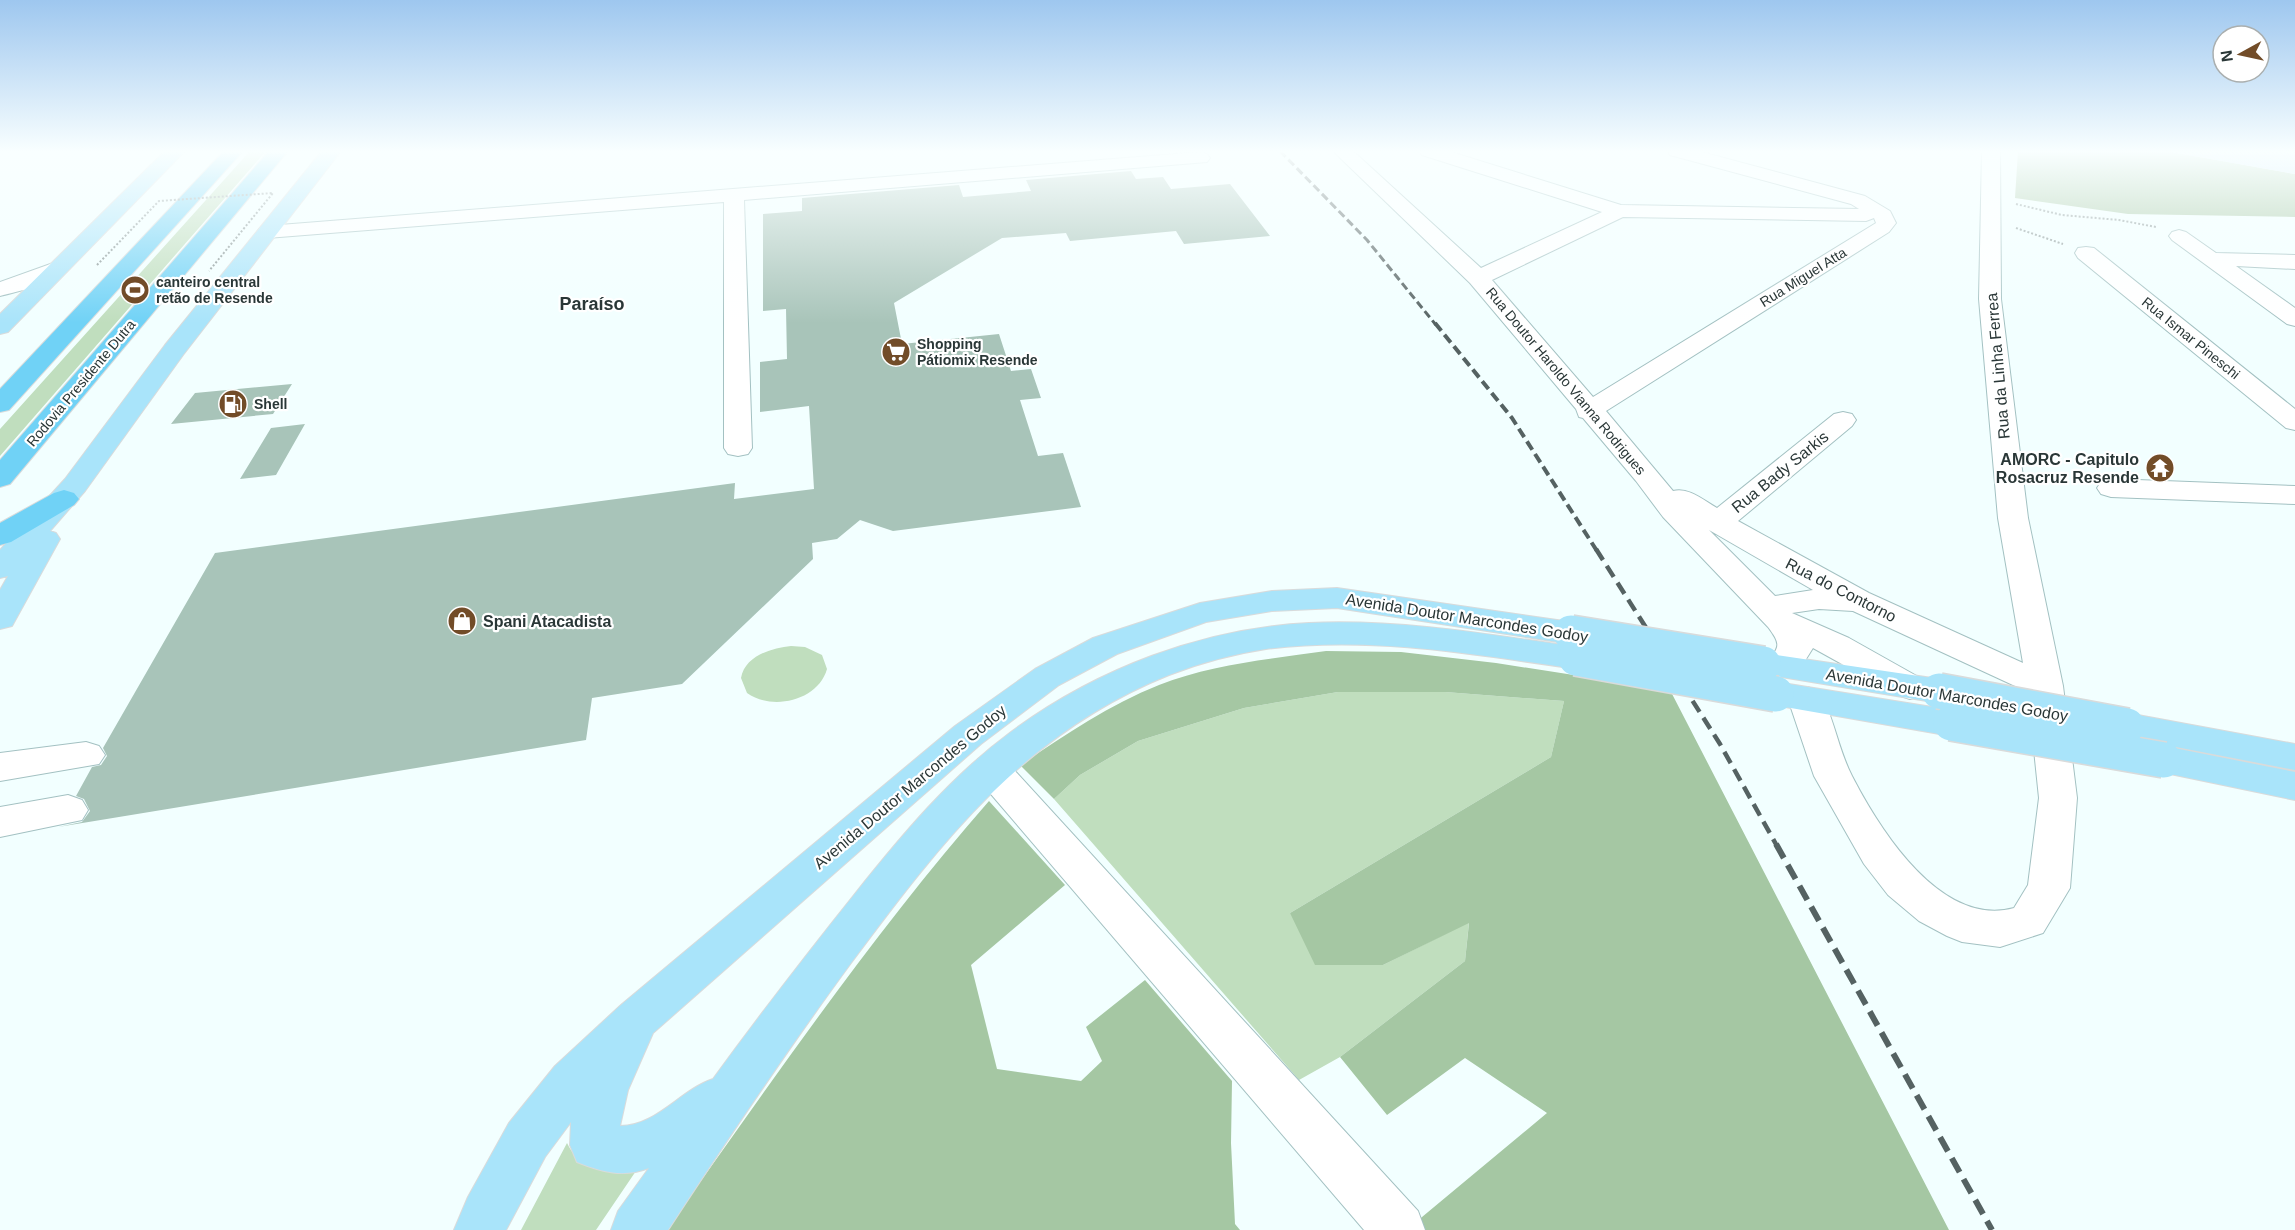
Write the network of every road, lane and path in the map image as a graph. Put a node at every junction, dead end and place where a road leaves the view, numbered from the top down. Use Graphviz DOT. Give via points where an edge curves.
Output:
graph roads {
  1 [pos="118,208"];
  2 [pos="152,208"];
  3 [pos="181,208"];
  4 [pos="230,208"];
  5 [pos="260,208"];
  6 [pos="286,208"];
  7 [pos="557,208"];
  8 [pos="734,208"];
  9 [pos="1403,208"];
  10 [pos="1612,208"];
  11 [pos="1872,208"];
  12 [pos="1992,209"];
  13 [pos="1620,211"];
  14 [pos="1883,215"];
  15 [pos="267,232"];
  16 [pos="2179,236"];
  17 [pos="2086,253"];
  18 [pos="2211,258"];
  19 [pos="2295,262"];
  20 [pos="97,265"];
  21 [pos="56,269"];
  22 [pos="208,271"];
  23 [pos="1478,278"];
  24 [pos="0,289"];
  25 [pos="3,317"];
  26 [pos="2295,319"];
  27 [pos="0,404"];
  28 [pos="1588,411"];
  29 [pos="1843,420"];
  30 [pos="2295,422"];
  31 [pos="738,448"];
  32 [pos="1646,475"];
  33 [pos="0,478"];
  34 [pos="2111,488"];
  35 [pos="2295,495"];
  36 [pos="64,499"];
  37 [pos="1717,523"];
  38 [pos="0,536"];
  39 [pos="0,569"];
  40 [pos="1867,603"];
  41 [pos="1774,614"];
  42 [pos="0,619"];
  43 [pos="1574,646"];
  44 [pos="1782,681"];
  45 [pos="2045,686"];
  46 [pos="1934,700"];
  47 [pos="86,755"];
  48 [pos="2295,757"];
  49 [pos="0,767"];
  50 [pos="991,769"];
  51 [pos="2295,786"];
  52 [pos="68,810"];
  53 [pos="0,822"];
  54 [pos="637,1019"];
  55 [pos="744,1075"];
  56 [pos="480,1230"];
  57 [pos="637,1230"];
  58 [pos="1400,1230"];
  1 -- 21 [label="main road"];
  2 -- 20 [label="path, bridge"];
  3 -- 27 [label="highway"];
  4 -- 33 [label="highway, Rodovia Presidente Dutra"];
  5 -- 22 [label="path, bridge"];
  6 -- 15 [label="main road"];
  7 -- 15 [label="street"];
  8 -- 31 [label="street"];
  9 -- 23 [label="street, Rua Doutor Haroldo Vianna Rodrigues"];
  10 -- 13 [label="street"];
  11 -- 14 [label="street"];
  12 -- 16 [label="path" via="2119,220"];
  12 -- 17 [label="path"];
  12 -- 45 [label="street, Rua da Linha Ferrea" via="1990,299 2013,518"];
  13 -- 14 [label="street"];
  13 -- 23 [label="street"];
  14 -- 28 [label="street, Rua Miguel Atta" via="1886,223 1882,228"];
  15 -- 36 [label="main road"];
  16 -- 18 [label="street"];
  17 -- 30 [label="street, Rua Ismar Pineschi"];
  18 -- 19 [label="street"];
  18 -- 26 [label="street"];
  21 -- 24 [label="street"];
  21 -- 25 [label="main road"];
  23 -- 28 [label="street, Rua Doutor Haroldo Vianna Rodrigues"];
  28 -- 32 [label="street, Rua Doutor Haroldo Vianna Rodrigues"];
  29 -- 37 [label="street, Rua Bady Sarkis"];
  32 -- 37 [label="street, Rua do Contorno"];
  32 -- 41 [label="street, Rua Doutor Haroldo Vianna Rodrigues" via="1673,511"];
  34 -- 35 [label="street"];
  36 -- 38 [label="highway"];
  36 -- 39 [label="main road"];
  36 -- 42 [label="main road"];
  37 -- 40 [label="street, Rua do Contorno"];
  40 -- 41 [label="street" via="1802,599"];
  40 -- 45 [label="street, Rua do Contorno" via="1953,647"];
  41 -- 44 [label="street" via="1796,640"];
  41 -- 46 [label="street"];
  43 -- 44 [label="main road, Avenida Doutor Marcondes Godoy, bridge"];
  43 -- 50 [label="main road, Avenida Doutor Marcondes Godoy" via="1359,633 1303,634 1248,642 1139,673 1079,704"];
  43 -- 54 [label="main road, Avenida Doutor Marcondes Godoy" via="1337,598 1272,601 1200,614 1105,646 1047,677 985,721"];
  44 -- 45 [label="street, Rua da Linha Ferrea" via="1878,853 1903,883 1934,909 1962,924 2000,929 2028,921 2049,888 2058,798"];
  44 -- 46 [label="main road, Avenida Doutor Marcondes Godoy"];
  44 -- 46 [label="main road, Avenida Doutor Marcondes Godoy"];
  46 -- 48 [label="main road, Avenida Doutor Marcondes Godoy, bridge" via="2127,726"];
  46 -- 51 [label="main road, Avenida Doutor Marcondes Godoy, bridge" via="2164,760"];
  47 -- 49 [label="street"];
  50 -- 55 [label="main road, Avenida Doutor Marcondes Godoy" via="940,820 880,893"];
  50 -- 58 [label="street"];
  52 -- 53 [label="street"];
  54 -- 55 [label="main road" via="596,1113 595,1145 610,1151 629,1150 670,1135"];
  54 -- 56 [label="main road, Avenida Doutor Marcondes Godoy" via="572,1083 527,1140"];
  55 -- 57 [label="main road, Avenida Doutor Marcondes Godoy"];
}
